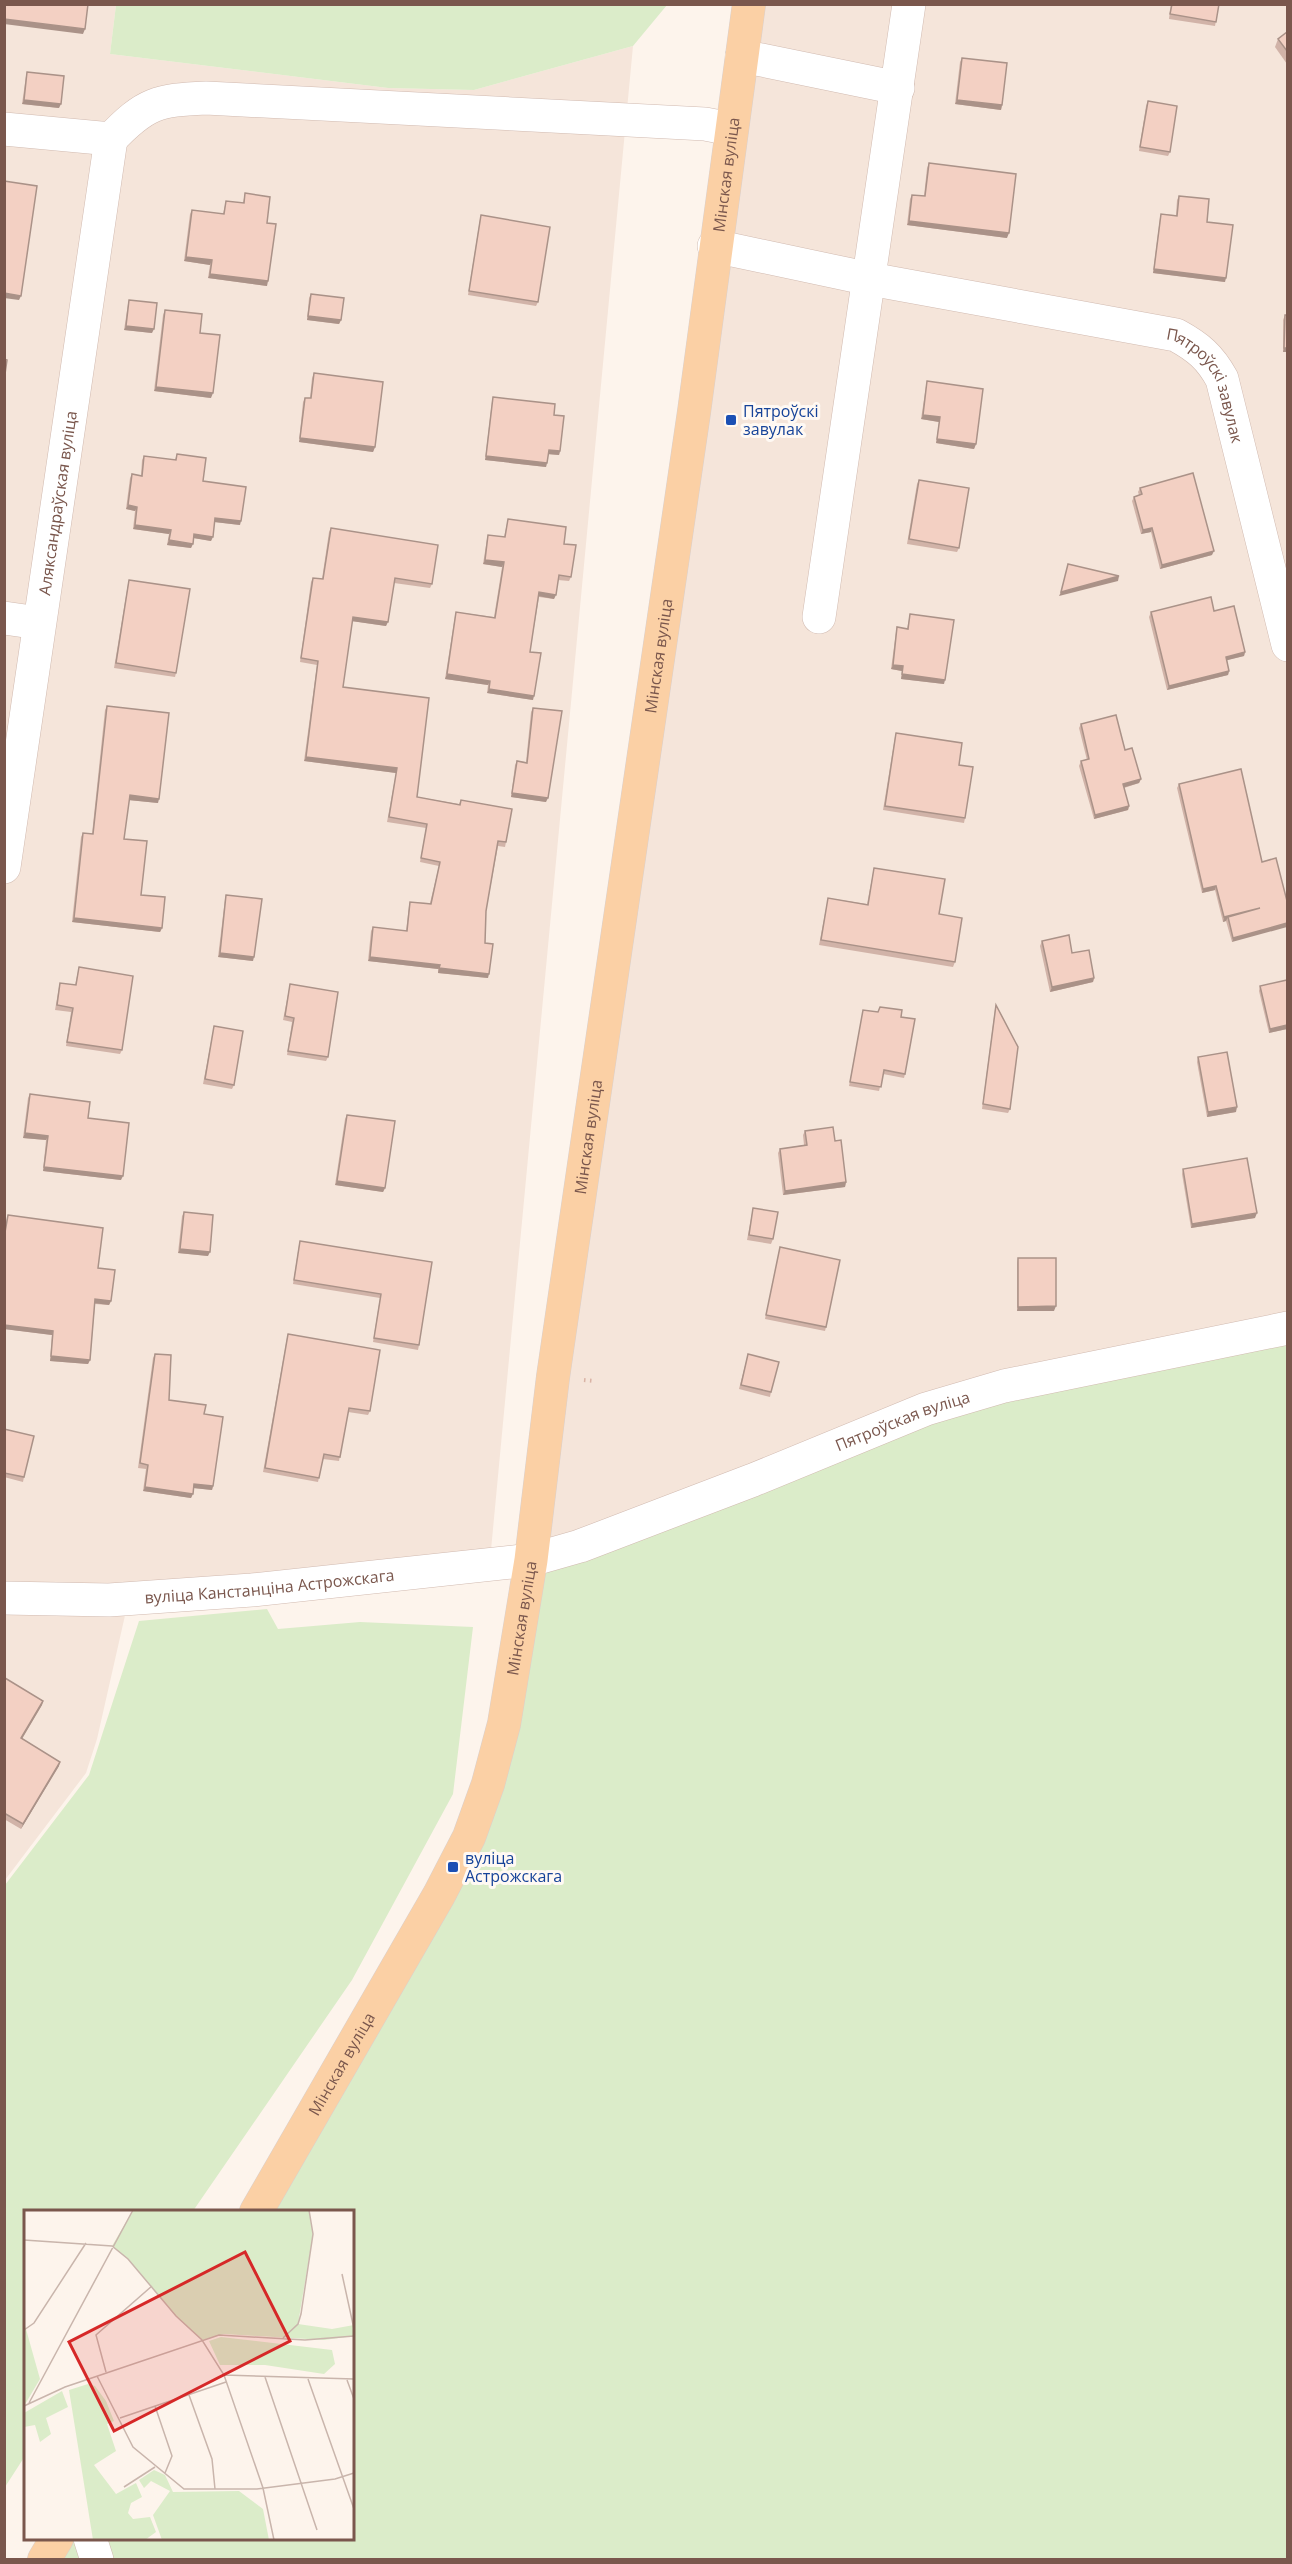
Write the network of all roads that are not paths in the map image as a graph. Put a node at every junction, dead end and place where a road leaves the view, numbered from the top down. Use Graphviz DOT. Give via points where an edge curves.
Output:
graph roads {
  1 [pos="749,4"];
  2 [pos="909,4"];
  3 [pos="742,56"];
  4 [pos="898,87"];
  5 [pos="4,129"];
  6 [pos="731,129"];
  7 [pos="111,139"];
  8 [pos="714,246"];
  9 [pos="870,279"];
  10 [pos="819,617"];
  11 [pos="4,618"];
  12 [pos="39,623"];
  13 [pos="1287,645"];
  14 [pos="4,867"];
  15 [pos="1287,1328"];
  16 [pos="531,1560"];
  17 [pos="4,1598"];
  18 [pos="257,2210"];
  19 [pos="56,2540"];
  20 [pos="91,2540"];
  21 [pos="44,2559"];
  22 [pos="97,2559"];
  1 -- 3 [label="main road, Мінская вуліца"];
  2 -- 4 [label="street"];
  3 -- 4 [label="street"];
  3 -- 6 [label="main road, Мінская вуліца"];
  4 -- 9 [label="street"];
  5 -- 7 [label="street"];
  6 -- 7 [label="street" via="705,124 206,98 168,100 140,111"];
  6 -- 8 [label="main road, Мінская вуліца"];
  7 -- 12 [label="street, Аляксандраўская вуліца"];
  8 -- 9 [label="street, Пятроўскі завулак"];
  8 -- 16 [label="main road, Мінская вуліца"];
  9 -- 10 [label="street"];
  9 -- 13 [label="street, Пятроўскі завулак" via="1176,335 1211,359 1222,379"];
  11 -- 12 [label="street"];
  12 -- 14 [label="street, Аляксандраўская вуліца"];
  15 -- 16 [label="street, Пятроўская вуліца" via="960,1398 591,1542"];
  16 -- 17 [label="street, вуліца Канстанціна Астрожскага" via="181,1595 109,1600"];
  16 -- 18 [label="main road, Мінская вуліца" via="504,1724 469,1837"];
  19 -- 21 [label="main road"];
  20 -- 22 [label="street"];
}
